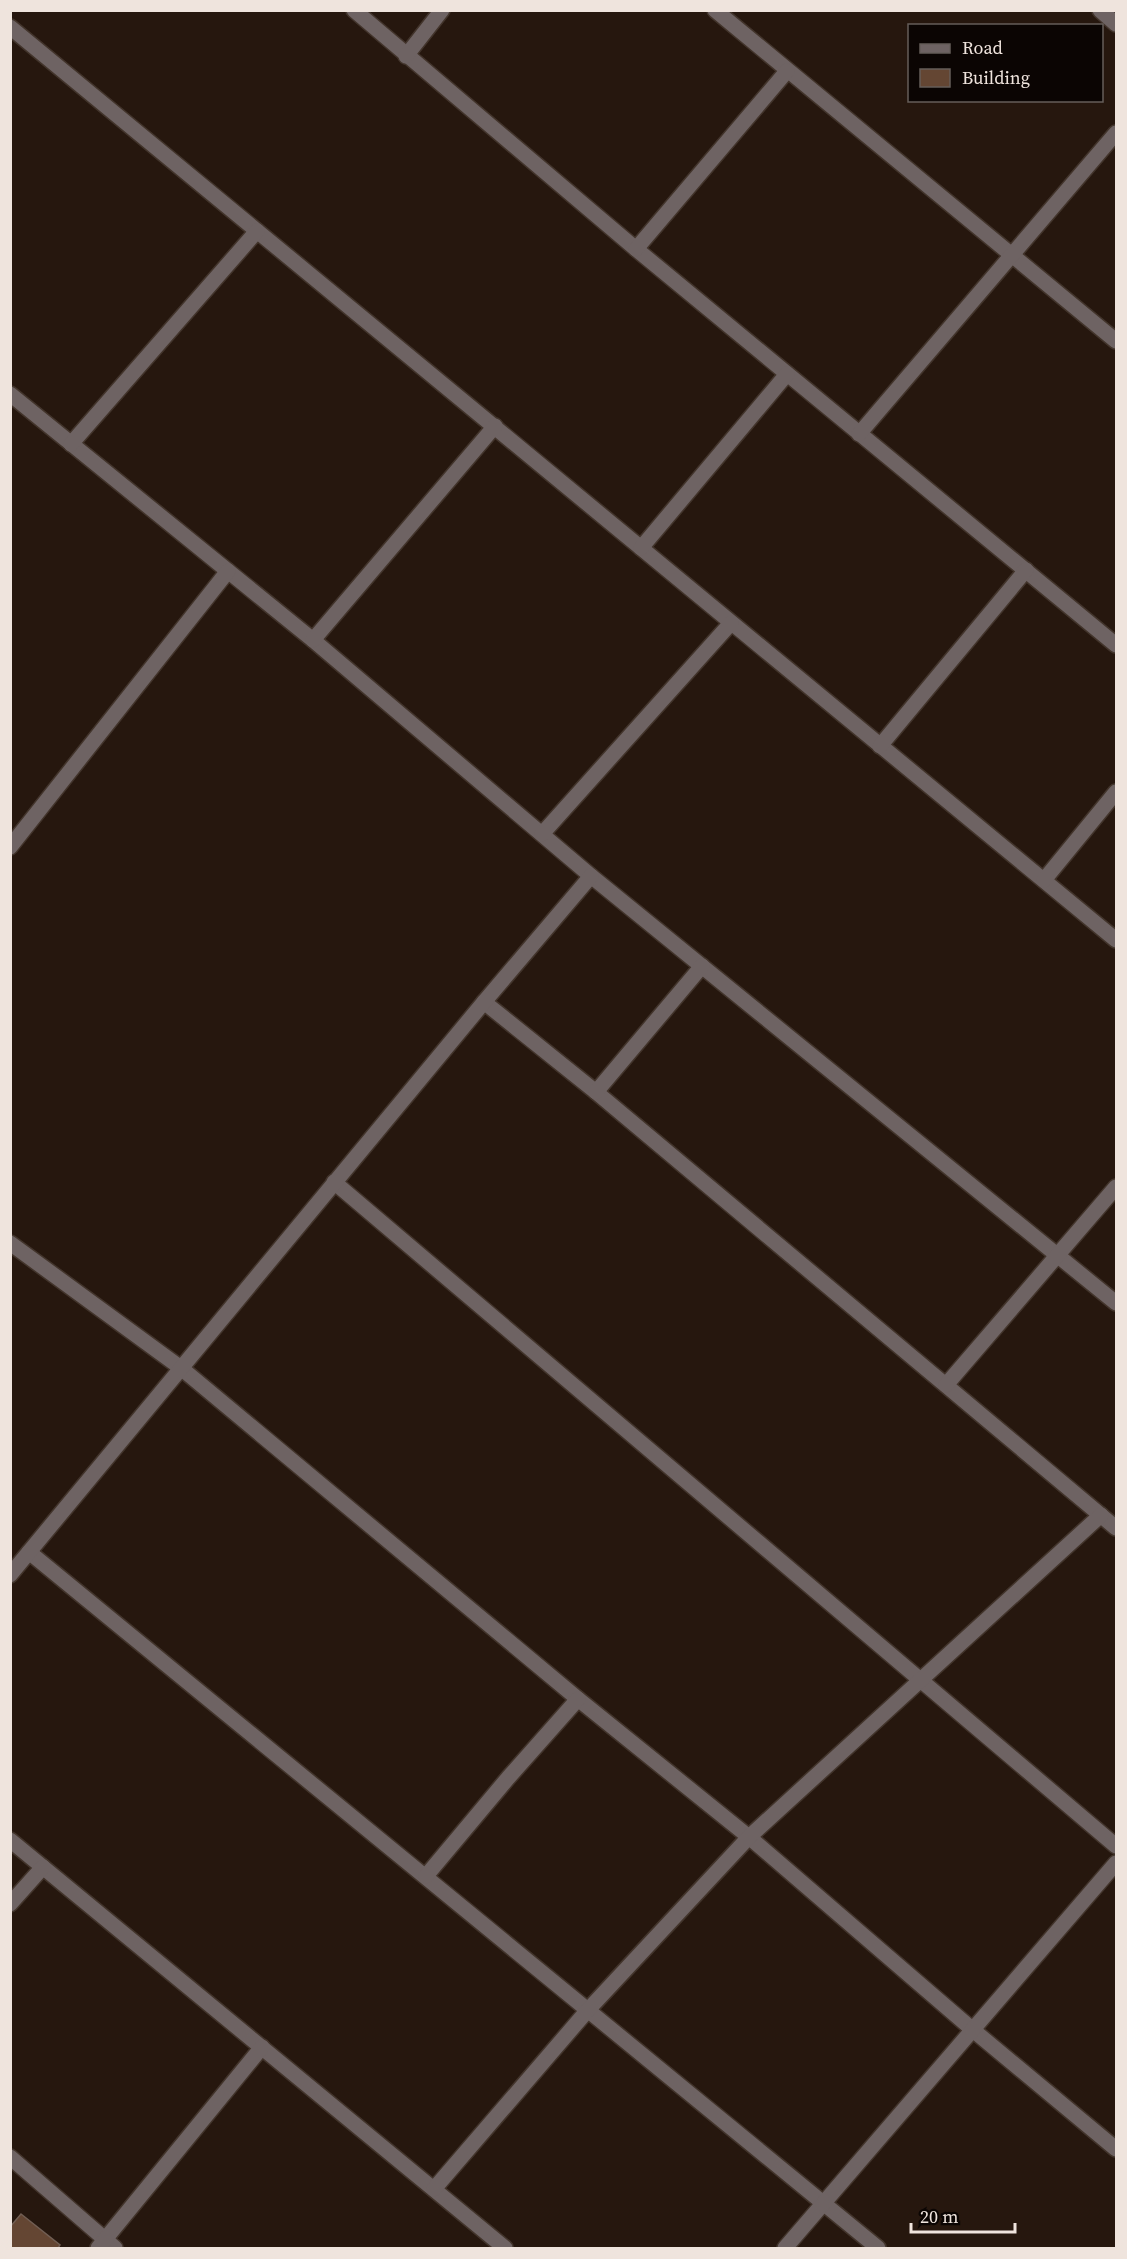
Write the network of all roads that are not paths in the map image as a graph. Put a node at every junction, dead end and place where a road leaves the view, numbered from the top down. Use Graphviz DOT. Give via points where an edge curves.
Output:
graph roads {
  1 [pos="354,10"];
  2 [pos="442,10"];
  3 [pos="715,10"];
  4 [pos="1100,10"];
  5 [pos="1116,24"];
  6 [pos="10,27"];
  7 [pos="406,56"];
  8 [pos="787,71"];
  9 [pos="1116,133"];
  10 [pos="257,231"];
  11 [pos="636,249"];
  12 [pos="1012,255"];
  13 [pos="1116,341"];
  14 [pos="787,374"];
  15 [pos="10,393"];
  16 [pos="495,426"];
  17 [pos="859,434"];
  18 [pos="70,444"];
  19 [pos="641,548"];
  20 [pos="1026,570"];
  21 [pos="228,572"];
  22 [pos="731,623"];
  23 [pos="313,640"];
  24 [pos="1116,645"];
  25 [pos="880,746"];
  26 [pos="1116,792"];
  27 [pos="542,834"];
  28 [pos="10,847"];
  29 [pos="591,876"];
  30 [pos="1044,880"];
  31 [pos="1116,940"];
  32 [pos="702,966"];
  33 [pos="484,1002"];
  34 [pos="596,1092"];
  35 [pos="334,1182"];
  36 [pos="1116,1187"];
  37 [pos="10,1243"];
  38 [pos="1059,1256"];
  39 [pos="1116,1303"];
  40 [pos="181,1368"];
  41 [pos="946,1385"];
  42 [pos="1101,1515"];
  43 [pos="1116,1528"];
  44 [pos="29,1552"];
  45 [pos="10,1575"];
  46 [pos="921,1680"];
  47 [pos="578,1698"];
  48 [pos="748,1837"];
  49 [pos="10,1840"];
  50 [pos="1116,1846"];
  51 [pos="1116,1863"];
  52 [pos="43,1867"];
  53 [pos="426,1876"];
  54 [pos="10,1904"];
  55 [pos="587,2011"];
  56 [pos="973,2030"];
  57 [pos="262,2047"];
  58 [pos="1116,2149"];
  59 [pos="10,2157"];
  60 [pos="434,2189"];
  61 [pos="823,2204"];
  62 [pos="106,2246"];
  63 [pos="505,2248"];
  64 [pos="785,2248"];
  65 [pos="878,2248"];
  1 -- 7 [label="street"];
  2 -- 7 [label="street"];
  3 -- 8 [label="street"];
  4 -- 5 [label="street"];
  6 -- 10 [label="street"];
  7 -- 11 [label="street"];
  8 -- 11 [label="street"];
  8 -- 12 [label="street"];
  9 -- 12 [label="street"];
  10 -- 16 [label="street"];
  10 -- 18 [label="street"];
  11 -- 14 [label="street"];
  12 -- 13 [label="street"];
  12 -- 17 [label="street"];
  14 -- 17 [label="street"];
  14 -- 19 [label="street"];
  15 -- 18 [label="street"];
  16 -- 19 [label="street"];
  16 -- 23 [label="street"];
  17 -- 20 [label="street"];
  18 -- 21 [label="street"];
  19 -- 22 [label="street"];
  20 -- 24 [label="street"];
  20 -- 25 [label="street"];
  21 -- 23 [label="street"];
  21 -- 28 [label="street"];
  22 -- 25 [label="street"];
  22 -- 27 [label="street"];
  23 -- 27 [label="street"];
  25 -- 30 [label="street"];
  26 -- 30 [label="street"];
  27 -- 29 [label="street"];
  29 -- 32 [label="street"];
  29 -- 33 [label="street"];
  30 -- 31 [label="street"];
  32 -- 34 [label="street"];
  32 -- 38 [label="street"];
  33 -- 34 [label="street"];
  33 -- 35 [label="street"];
  34 -- 41 [label="street"];
  35 -- 40 [label="street"];
  35 -- 46 [label="street"];
  36 -- 38 [label="street"];
  37 -- 40 [label="street"];
  38 -- 39 [label="street"];
  38 -- 41 [label="street"];
  40 -- 44 [label="street"];
  40 -- 47 [label="street"];
  41 -- 42 [label="street"];
  42 -- 43 [label="street"];
  42 -- 46 [label="street"];
  44 -- 45 [label="street"];
  44 -- 53 [label="street"];
  46 -- 48 [label="street"];
  46 -- 50 [label="street"];
  47 -- 48 [label="street"];
  47 -- 53 [label="street"];
  48 -- 55 [label="street"];
  48 -- 56 [label="street"];
  49 -- 52 [label="street"];
  51 -- 56 [label="street"];
  52 -- 54 [label="street"];
  52 -- 57 [label="street"];
  53 -- 55 [label="street"];
  55 -- 60 [label="street"];
  55 -- 61 [label="street"];
  56 -- 58 [label="street"];
  56 -- 61 [label="street"];
  57 -- 60 [label="street"];
  57 -- 62 [label="street"];
  59 -- 62 [label="street"];
  60 -- 63 [label="street"];
  61 -- 64 [label="street"];
  61 -- 65 [label="street"];
}
